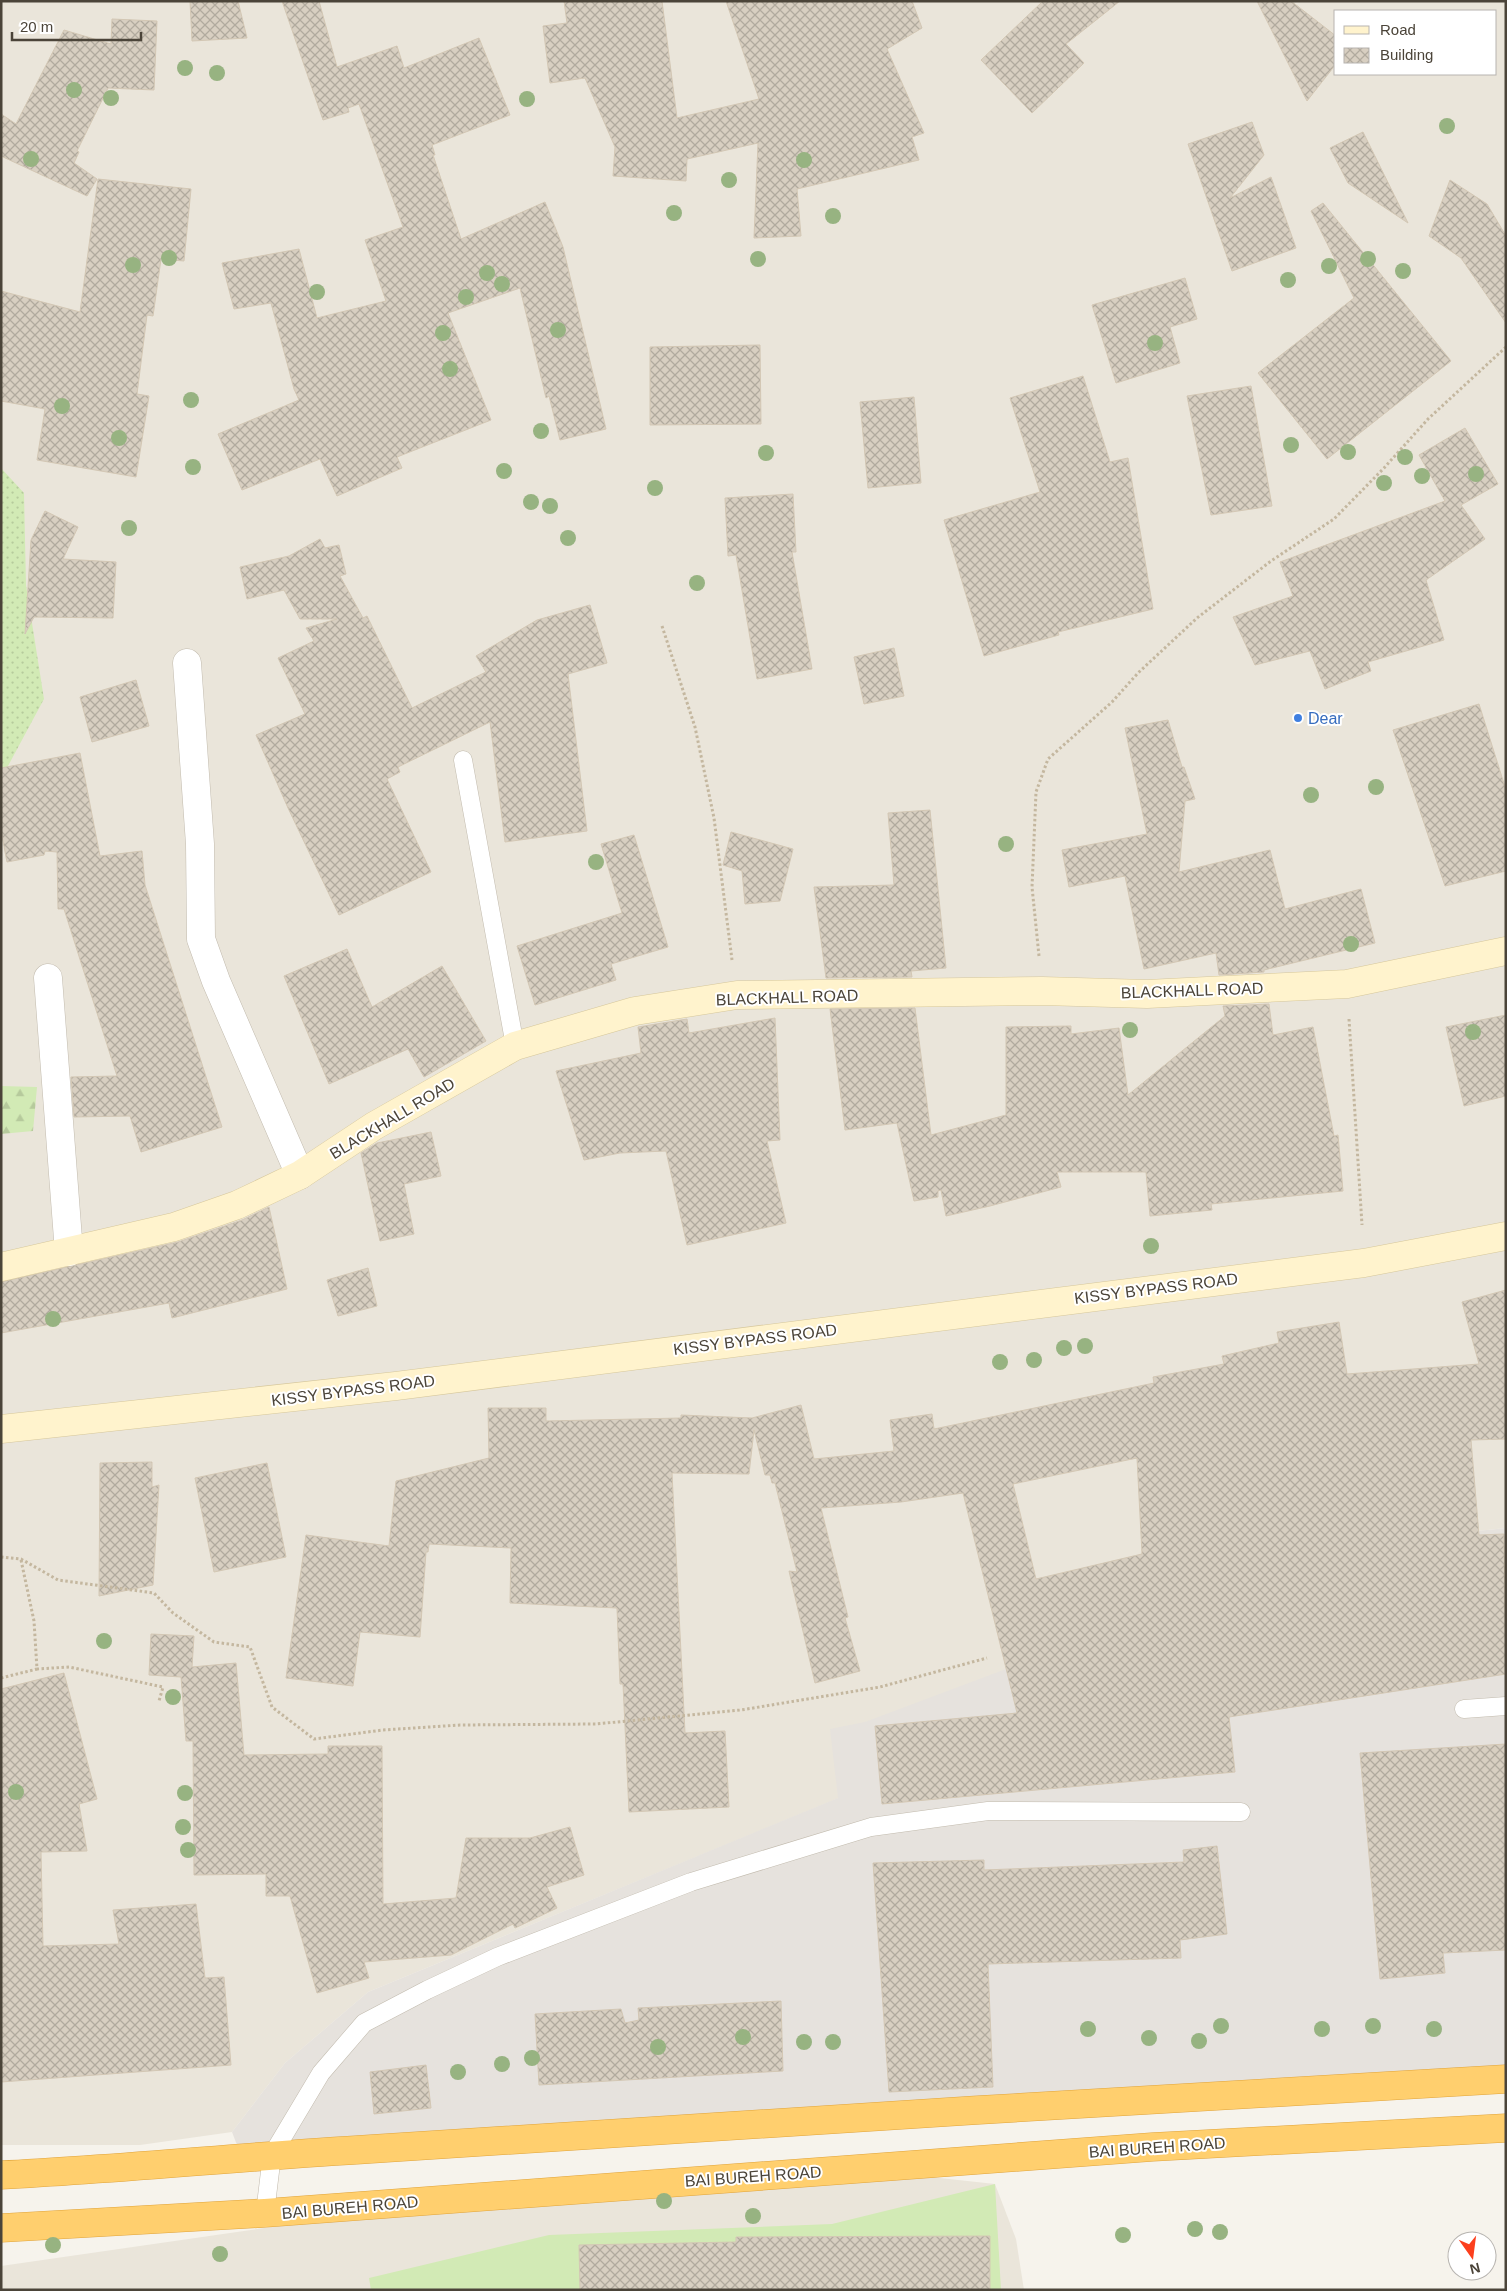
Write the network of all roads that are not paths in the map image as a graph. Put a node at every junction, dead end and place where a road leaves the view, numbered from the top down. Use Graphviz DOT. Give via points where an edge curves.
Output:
graph roads {
  1 [pos="187,662"];
  2 [pos="463,760"];
  3 [pos="1506,951"];
  4 [pos="48,978"];
  5 [pos="515,1046"];
  6 [pos="300,1175"];
  7 [pos="1506,1236"];
  8 [pos="69,1252"];
  9 [pos="1,1267"];
  10 [pos="1,1428"];
  11 [pos="1506,1706"];
  12 [pos="1464,1709"];
  13 [pos="1241,1812"];
  14 [pos="1506,2080"];
  15 [pos="1506,2128"];
  16 [pos="272,2155"];
  17 [pos="1,2175"];
  18 [pos="265,2213"];
  19 [pos="1,2228"];
  1 -- 6 [label="street" via="200,844 201,939"];
  2 -- 5 [label="lane"];
  3 -- 5 [label="street, BLACKHALL ROAD" via="1347,984 1147,994 1042,991 737,995 635,1011"];
  4 -- 8 [label="street"];
  5 -- 6 [label="street, BLACKHALL ROAD" via="374,1126"];
  6 -- 8 [label="street, BLACKHALL ROAD" via="237,1205 174,1227"];
  7 -- 10 [label="street, KISSY BYPASS ROAD" via="1364,1263 396,1386"];
  8 -- 9 [label="street, BLACKHALL ROAD"];
  11 -- 12 [label="lane"];
  13 -- 16 [label="lane" via="988,1812 871,1827 691,1882 497,1957 364,2023 321,2073"];
  14 -- 16 [label="highway" via="1158,2098"];
  15 -- 18 [label="highway, BAI BUREH ROAD" via="1152,2147"];
  16 -- 17 [label="highway" via="121,2169"];
  16 -- 18 [label="lane"];
  18 -- 19 [label="highway, BAI BUREH ROAD"];
}
